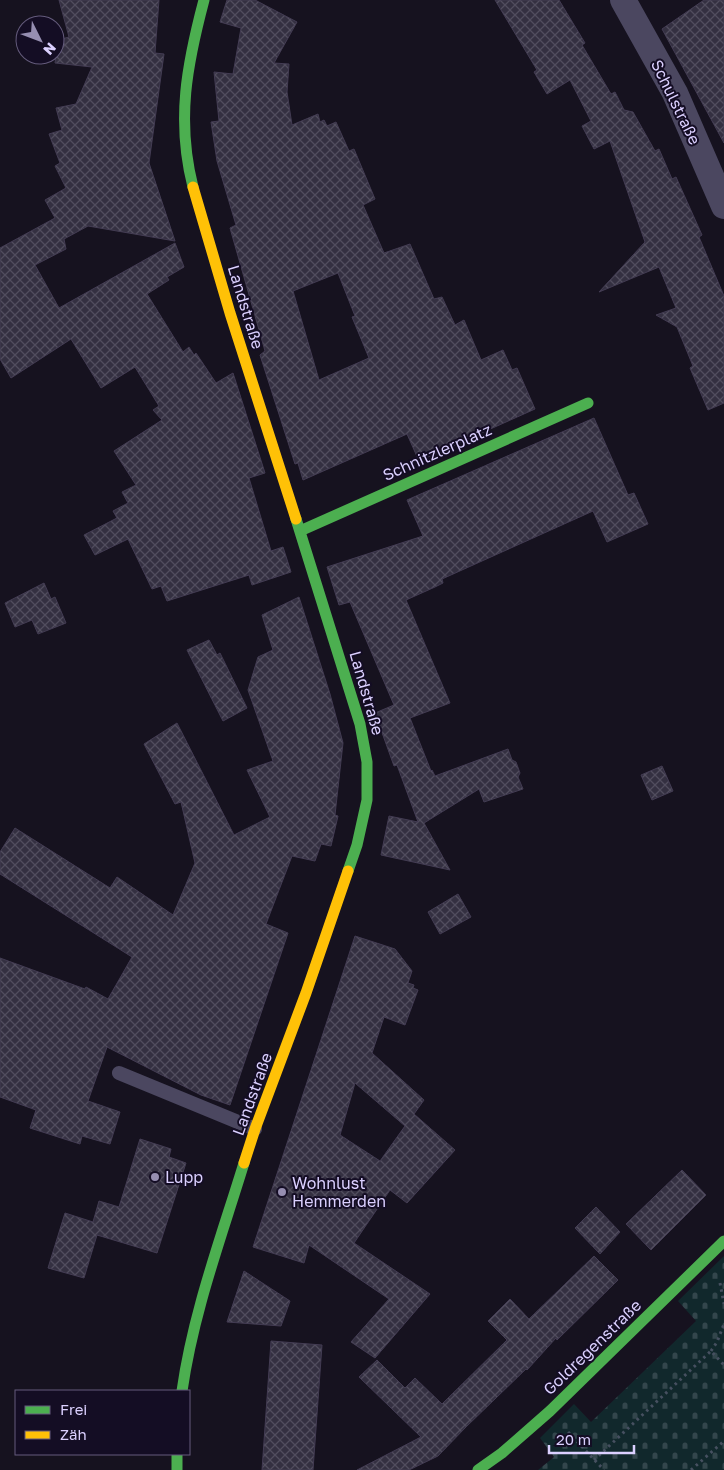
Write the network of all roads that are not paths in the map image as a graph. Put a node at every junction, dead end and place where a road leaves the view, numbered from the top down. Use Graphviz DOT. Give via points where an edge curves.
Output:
graph roads {
  1 [pos="204,0"];
  2 [pos="623,0"];
  3 [pos="724,206"];
  4 [pos="588,403"];
  5 [pos="300,531"];
  6 [pos="119,1073"];
  7 [pos="256,1129"];
  8 [pos="724,1241"];
  9 [pos="182,1390"];
  10 [pos="177,1455"];
  11 [pos="177,1470"];
  12 [pos="478,1470"];
  1 -- 5 [label="street, Landstraße" via="187,70 184,113 187,160 230,313"];
  2 -- 3 [label="street, Schulstraße" via="675,93"];
  4 -- 5 [label="street, Schnitzlerplatz"];
  5 -- 7 [label="street, Landstraße" via="360,724 367,762 367,800 351,863"];
  6 -- 7 [label="lane"];
  7 -- 9 [label="street, Landstraße" via="200,1305"];
  8 -- 12 [label="street, Goldregenstraße" via="550,1411"];
  10 -- 11 [label="street"];
}
